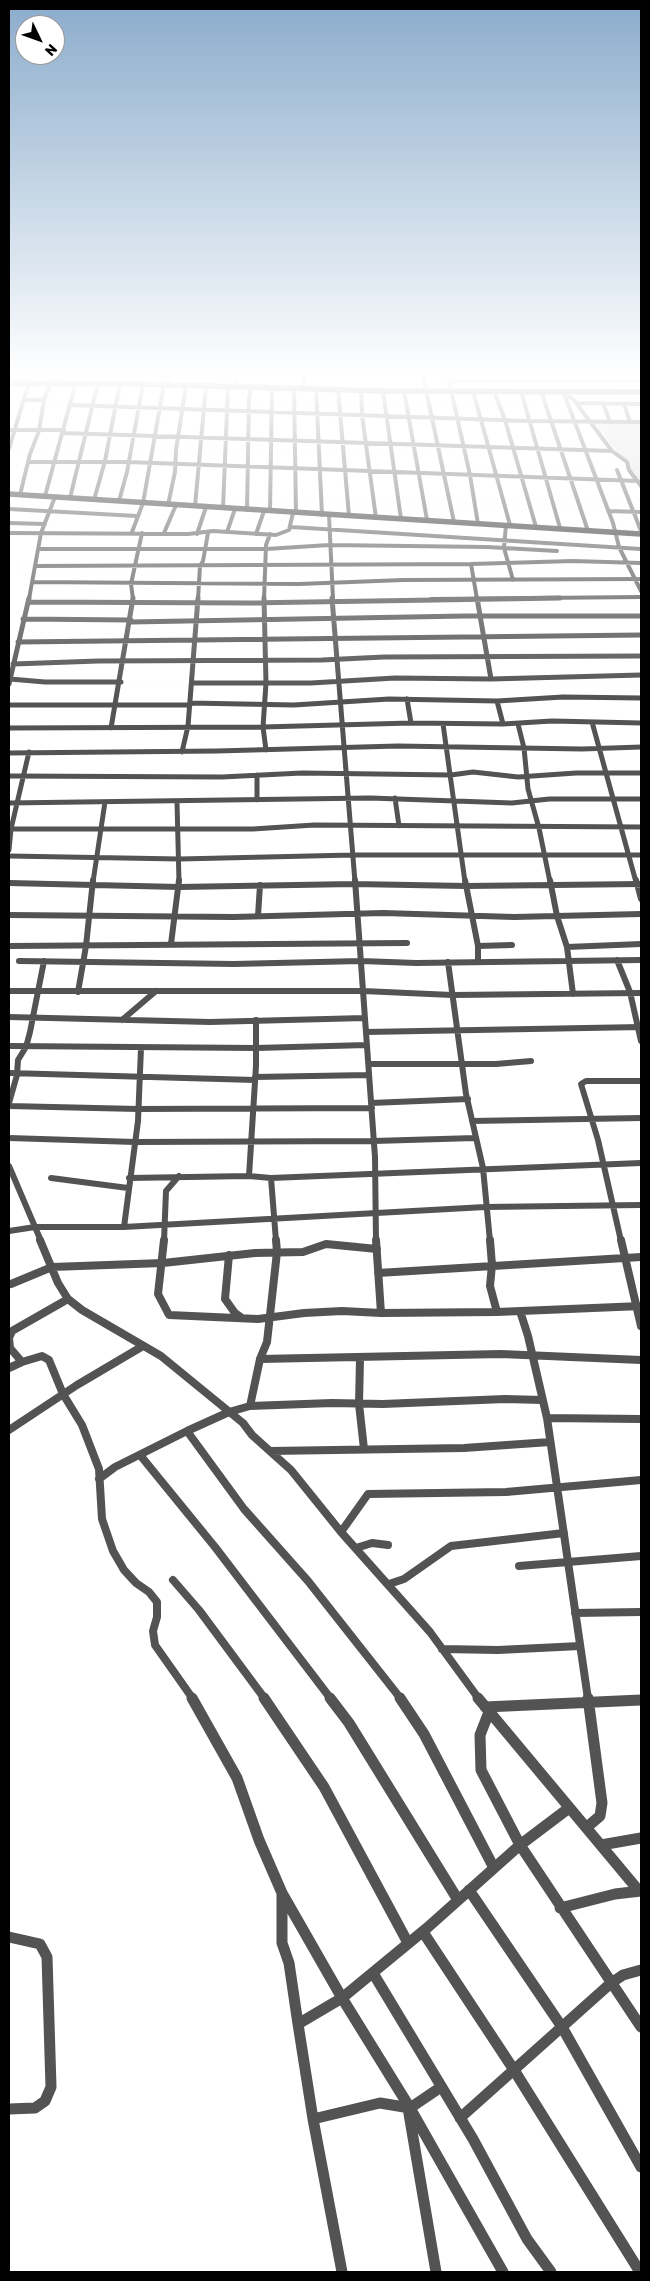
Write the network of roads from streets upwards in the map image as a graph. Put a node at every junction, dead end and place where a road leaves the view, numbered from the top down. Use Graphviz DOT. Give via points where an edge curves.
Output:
graph roads {
  1 [pos="23,482"];
  2 [pos="48,482"];
  3 [pos="74,482"];
  4 [pos="99,482"];
  5 [pos="123,482"];
  6 [pos="147,482"];
  7 [pos="172,482"];
  8 [pos="198,482"];
  9 [pos="224,482"];
  10 [pos="248,482"];
  11 [pos="270,482"];
  12 [pos="295,482"];
  13 [pos="321,482"];
  14 [pos="346,482"];
  15 [pos="371,482"];
  16 [pos="396,482"];
  17 [pos="421,482"];
  18 [pos="445,482"];
  19 [pos="471,482"];
  20 [pos="499,482"];
  21 [pos="523,482"];
  22 [pos="547,482"];
  23 [pos="572,482"];
  24 [pos="597,482"];
  25 [pos="621,482"];
  26 [pos="9,494"];
  27 [pos="20,495"];
  28 [pos="44,496"];
  29 [pos="55,497"];
  30 [pos="70,498"];
  31 [pos="94,500"];
  32 [pos="118,501"];
  33 [pos="143,503"];
  34 [pos="168,504"];
  35 [pos="176,505"];
  36 [pos="195,506"];
  37 [pos="206,507"];
  38 [pos="223,508"];
  39 [pos="9,509"];
  40 [pos="235,509"];
  41 [pos="50,510"];
  42 [pos="247,510"];
  43 [pos="267,511"];
  44 [pos="608,511"];
  45 [pos="634,512"];
  46 [pos="641,512"];
  47 [pos="294,513"];
  48 [pos="322,514"];
  49 [pos="329,515"];
  50 [pos="137,516"];
  51 [pos="349,516"];
  52 [pos="376,518"];
  53 [pos="401,519"];
  54 [pos="413,520"];
  55 [pos="427,520"];
  56 [pos="454,522"];
  57 [pos="9,523"];
  58 [pos="45,524"];
  59 [pos="478,524"];
  60 [pos="508,525"];
  61 [pos="290,527"];
  62 [pos="536,527"];
  63 [pos="560,528"];
  64 [pos="329,529"];
  65 [pos="588,530"];
  66 [pos="132,532"];
  67 [pos="228,532"];
  68 [pos="616,532"];
  69 [pos="9,533"];
  70 [pos="41,533"];
  71 [pos="142,533"];
  72 [pos="164,533"];
  73 [pos="208,533"];
  74 [pos="641,533"];
  75 [pos="197,534"];
  76 [pos="256,534"];
  77 [pos="270,534"];
  78 [pos="410,534"];
  79 [pos="505,540"];
  80 [pos="330,545"];
  81 [pos="504,548"];
  82 [pos="619,548"];
  83 [pos="38,549"];
  84 [pos="138,549"];
  85 [pos="205,549"];
  86 [pos="266,549"];
  87 [pos="641,549"];
  88 [pos="557,551"];
  89 [pos="508,562"];
  90 [pos="628,562"];
  91 [pos="641,563"];
  92 [pos="471,564"];
  93 [pos="331,565"];
  94 [pos="35,566"];
  95 [pos="136,566"];
  96 [pos="200,566"];
  97 [pos="266,566"];
  98 [pos="638,579"];
  99 [pos="513,580"];
  100 [pos="474,581"];
  101 [pos="32,582"];
  102 [pos="332,582"];
  103 [pos="199,583"];
  104 [pos="265,583"];
  105 [pos="132,584"];
  106 [pos="641,591"];
  107 [pos="641,597"];
  108 [pos="478,598"];
  109 [pos="333,600"];
  110 [pos="133,601"];
  111 [pos="28,602"];
  112 [pos="197,602"];
  113 [pos="264,602"];
  114 [pos="481,616"];
  115 [pos="641,616"];
  116 [pos="23,619"];
  117 [pos="196,620"];
  118 [pos="265,620"];
  119 [pos="334,620"];
  120 [pos="130,621"];
  121 [pos="641,635"];
  122 [pos="484,636"];
  123 [pos="336,638"];
  124 [pos="195,639"];
  125 [pos="264,640"];
  126 [pos="127,641"];
  127 [pos="18,642"];
  128 [pos="641,656"];
  129 [pos="487,657"];
  130 [pos="338,659"];
  131 [pos="192,661"];
  132 [pos="266,661"];
  133 [pos="124,662"];
  134 [pos="13,664"];
  135 [pos="641,675"];
  136 [pos="490,679"];
  137 [pos="340,681"];
  138 [pos="9,682"];
  139 [pos="121,682"];
  140 [pos="192,683"];
  141 [pos="266,683"];
  142 [pos="641,698"];
  143 [pos="406,699"];
  144 [pos="497,701"];
  145 [pos="341,702"];
  146 [pos="116,704"];
  147 [pos="190,704"];
  148 [pos="263,704"];
  149 [pos="9,705"];
  150 [pos="592,722"];
  151 [pos="411,723"];
  152 [pos="641,723"];
  153 [pos="344,724"];
  154 [pos="443,724"];
  155 [pos="503,724"];
  156 [pos="518,724"];
  157 [pos="188,726"];
  158 [pos="263,727"];
  159 [pos="9,728"];
  160 [pos="111,728"];
  161 [pos="641,746"];
  162 [pos="448,748"];
  163 [pos="524,748"];
  164 [pos="344,749"];
  165 [pos="598,749"];
  166 [pos="266,750"];
  167 [pos="29,752"];
  168 [pos="182,752"];
  169 [pos="9,753"];
  170 [pos="347,773"];
  171 [pos="605,773"];
  172 [pos="641,773"];
  173 [pos="257,775"];
  174 [pos="451,775"];
  175 [pos="9,776"];
  176 [pos="525,776"];
  177 [pos="24,777"];
  178 [pos="395,798"];
  179 [pos="348,799"];
  180 [pos="257,800"];
  181 [pos="613,800"];
  182 [pos="641,800"];
  183 [pos="531,801"];
  184 [pos="105,802"];
  185 [pos="177,802"];
  186 [pos="455,802"];
  187 [pos="17,803"];
  188 [pos="9,804"];
  189 [pos="350,826"];
  190 [pos="399,826"];
  191 [pos="458,826"];
  192 [pos="641,827"];
  193 [pos="539,828"];
  194 [pos="622,828"];
  195 [pos="10,829"];
  196 [pos="178,829"];
  197 [pos="100,830"];
  198 [pos="9,850"];
  199 [pos="353,855"];
  200 [pos="461,855"];
  201 [pos="544,855"];
  202 [pos="641,855"];
  203 [pos="9,856"];
  204 [pos="629,856"];
  205 [pos="96,857"];
  206 [pos="180,859"];
  207 [pos="9,883"];
  208 [pos="93,884"];
  209 [pos="354,884"];
  210 [pos="551,884"];
  211 [pos="639,884"];
  212 [pos="260,885"];
  213 [pos="466,886"];
  214 [pos="179,887"];
  215 [pos="641,899"];
  216 [pos="358,914"];
  217 [pos="641,914"];
  218 [pos="90,915"];
  219 [pos="9,916"];
  220 [pos="258,916"];
  221 [pos="557,916"];
  222 [pos="174,917"];
  223 [pos="472,917"];
  224 [pos="406,943"];
  225 [pos="171,944"];
  226 [pos="360,944"];
  227 [pos="641,944"];
  228 [pos="512,945"];
  229 [pos="9,946"];
  230 [pos="86,946"];
  231 [pos="478,946"];
  232 [pos="567,947"];
  233 [pos="618,960"];
  234 [pos="641,960"];
  235 [pos="19,961"];
  236 [pos="44,961"];
  237 [pos="361,961"];
  238 [pos="478,961"];
  239 [pos="83,962"];
  240 [pos="448,962"];
  241 [pos="570,962"];
  242 [pos="9,991"];
  243 [pos="157,991"];
  244 [pos="363,991"];
  245 [pos="37,992"];
  246 [pos="78,992"];
  247 [pos="630,992"];
  248 [pos="641,993"];
  249 [pos="573,994"];
  250 [pos="452,995"];
  251 [pos="9,1017"];
  252 [pos="32,1018"];
  253 [pos="365,1018"];
  254 [pos="122,1020"];
  255 [pos="256,1020"];
  256 [pos="639,1028"];
  257 [pos="457,1029"];
  258 [pos="366,1032"];
  259 [pos="641,1041"];
  260 [pos="367,1045"];
  261 [pos="9,1046"];
  262 [pos="26,1047"];
  263 [pos="141,1048"];
  264 [pos="256,1048"];
  265 [pos="531,1061"];
  266 [pos="462,1063"];
  267 [pos="369,1064"];
  268 [pos="9,1073"];
  269 [pos="17,1075"];
  270 [pos="370,1075"];
  271 [pos="140,1078"];
  272 [pos="255,1079"];
  273 [pos="641,1081"];
  274 [pos="468,1099"];
  275 [pos="9,1105"];
  276 [pos="372,1105"];
  277 [pos="138,1109"];
  278 [pos="253,1110"];
  279 [pos="641,1118"];
  280 [pos="593,1120"];
  281 [pos="472,1121"];
  282 [pos="9,1138"];
  283 [pos="475,1138"];
  284 [pos="250,1141"];
  285 [pos="374,1141"];
  286 [pos="135,1142"];
  287 [pos="641,1162"];
  288 [pos="604,1164"];
  289 [pos="9,1166"];
  290 [pos="483,1168"];
  291 [pos="375,1173"];
  292 [pos="179,1176"];
  293 [pos="249,1176"];
  294 [pos="51,1178"];
  295 [pos="129,1178"];
  296 [pos="271,1178"];
  297 [pos="128,1188"];
  298 [pos="641,1205"];
  299 [pos="612,1206"];
  300 [pos="485,1207"];
  301 [pos="375,1212"];
  302 [pos="273,1218"];
  303 [pos="164,1224"];
  304 [pos="35,1226"];
  305 [pos="124,1227"];
  306 [pos="9,1232"];
  307 [pos="377,1249"];
  308 [pos="277,1252"];
  309 [pos="229,1256"];
  310 [pos="641,1257"];
  311 [pos="626,1258"];
  312 [pos="163,1263"];
  313 [pos="492,1265"];
  314 [pos="52,1267"];
  315 [pos="378,1273"];
  316 [pos="10,1284"];
  317 [pos="68,1299"];
  318 [pos="639,1307"];
  319 [pos="520,1311"];
  320 [pos="497,1312"];
  321 [pos="381,1313"];
  322 [pos="271,1318"];
  323 [pos="244,1319"];
  324 [pos="641,1326"];
  325 [pos="143,1346"];
  326 [pos="531,1356"];
  327 [pos="260,1359"];
  328 [pos="360,1359"];
  329 [pos="641,1360"];
  330 [pos="22,1362"];
  331 [pos="9,1368"];
  332 [pos="63,1394"];
  333 [pos="542,1400"];
  334 [pos="359,1404"];
  335 [pos="250,1406"];
  336 [pos="229,1412"];
  337 [pos="547,1418"];
  338 [pos="641,1419"];
  339 [pos="9,1430"];
  340 [pos="187,1431"];
  341 [pos="550,1442"];
  342 [pos="364,1450"];
  343 [pos="270,1451"];
  344 [pos="140,1455"];
  345 [pos="99,1479"];
  346 [pos="641,1480"];
  347 [pos="557,1488"];
  348 [pos="341,1532"];
  349 [pos="564,1533"];
  350 [pos="388,1544"];
  351 [pos="356,1548"];
  352 [pos="641,1556"];
  353 [pos="568,1563"];
  354 [pos="519,1566"];
  355 [pos="172,1580"];
  356 [pos="389,1584"];
  357 [pos="641,1612"];
  358 [pos="575,1613"];
  359 [pos="580,1646"];
  360 [pos="442,1649"];
  361 [pos="641,1700"];
  362 [pos="589,1703"];
  363 [pos="487,1710"];
  364 [pos="569,1808"];
  365 [pos="587,1827"];
  366 [pos="641,1838"];
  367 [pos="520,1845"];
  368 [pos="601,1845"];
  369 [pos="494,1868"];
  370 [pos="469,1890"];
  371 [pos="640,1891"];
  372 [pos="282,1893"];
  373 [pos="458,1900"];
  374 [pos="560,1908"];
  375 [pos="423,1932"];
  376 [pos="9,1937"];
  377 [pos="408,1944"];
  378 [pos="641,1970"];
  379 [pos="373,1972"];
  380 [pos="612,1983"];
  381 [pos="342,1998"];
  382 [pos="298,2024"];
  383 [pos="562,2027"];
  384 [pos="641,2027"];
  385 [pos="514,2070"];
  386 [pos="441,2087"];
  387 [pos="409,2108"];
  388 [pos="9,2109"];
  389 [pos="460,2118"];
  390 [pos="313,2119"];
  391 [pos="641,2167"];
  392 [pos="342,2272"];
  393 [pos="436,2272"];
  394 [pos="503,2272"];
  395 [pos="551,2272"];
  396 [pos="640,2272"];
  1 -- 27 [label="street"];
  2 -- 28 [label="street"];
  3 -- 30 [label="street"];
  4 -- 31 [label="street"];
  5 -- 32 [label="street"];
  6 -- 33 [label="street"];
  7 -- 34 [label="street"];
  8 -- 36 [label="street"];
  9 -- 38 [label="street"];
  10 -- 42 [label="street"];
  11 -- 43 [label="street"];
  12 -- 47 [label="street"];
  13 -- 48 [label="street"];
  14 -- 51 [label="street"];
  15 -- 52 [label="street"];
  16 -- 53 [label="street"];
  17 -- 55 [label="street"];
  18 -- 56 [label="street"];
  19 -- 59 [label="street"];
  20 -- 60 [label="street"];
  21 -- 62 [label="street"];
  22 -- 63 [label="street"];
  23 -- 65 [label="street"];
  24 -- 44 [label="street"];
  25 -- 45 [label="street"];
  26 -- 27 [label="street"];
  27 -- 28 [label="street"];
  28 -- 29 [label="street"];
  29 -- 30 [label="street"];
  29 -- 41 [label="street"];
  30 -- 31 [label="street"];
  31 -- 32 [label="street"];
  32 -- 33 [label="street"];
  33 -- 34 [label="street"];
  33 -- 50 [label="street"];
  34 -- 35 [label="street"];
  35 -- 36 [label="street"];
  35 -- 72 [label="street"];
  36 -- 37 [label="street"];
  37 -- 38 [label="street"];
  37 -- 75 [label="street"];
  38 -- 40 [label="street"];
  39 -- 41 [label="street"];
  40 -- 42 [label="street"];
  40 -- 67 [label="street"];
  41 -- 50 [label="street"];
  41 -- 58 [label="street"];
  42 -- 43 [label="street"];
  43 -- 47 [label="street"];
  43 -- 76 [label="street"];
  44 -- 45 [label="street"];
  44 -- 68 [label="street"];
  45 -- 46 [label="street"];
  45 -- 74 [label="street"];
  47 -- 48 [label="street"];
  47 -- 61 [label="street"];
  48 -- 49 [label="street"];
  49 -- 51 [label="street"];
  49 -- 64 [label="street"];
  50 -- 66 [label="street"];
  51 -- 52 [label="street"];
  52 -- 53 [label="street"];
  53 -- 54 [label="street"];
  54 -- 55 [label="street"];
  54 -- 78 [label="street"];
  55 -- 56 [label="street"];
  56 -- 59 [label="street"];
  57 -- 58 [label="street"];
  58 -- 70 [label="street"];
  59 -- 60 [label="street"];
  60 -- 62 [label="street"];
  60 -- 79 [label="street"];
  61 -- 64 [label="street"];
  61 -- 77 [label="street" via="280,534"];
  62 -- 63 [label="street"];
  63 -- 65 [label="street"];
  64 -- 78 [label="street"];
  64 -- 80 [label="street"];
  65 -- 68 [label="street"];
  66 -- 70 [label="street"];
  66 -- 71 [label="street"];
  67 -- 73 [label="street"];
  67 -- 76 [label="street"];
  68 -- 74 [label="street"];
  68 -- 82 [label="street"];
  69 -- 70 [label="street"];
  70 -- 83 [label="street"];
  71 -- 72 [label="street"];
  71 -- 84 [label="street"];
  72 -- 75 [label="street"];
  73 -- 75 [label="street"];
  73 -- 85 [label="street"];
  76 -- 77 [label="street"];
  77 -- 86 [label="street"];
  78 -- 79 [label="street"];
  79 -- 81 [label="street"];
  79 -- 82 [label="street"];
  80 -- 81 [label="street"];
  80 -- 86 [label="street"];
  80 -- 93 [label="street"];
  81 -- 88 [label="street"];
  81 -- 89 [label="street"];
  82 -- 87 [label="street"];
  82 -- 90 [label="street"];
  83 -- 84 [label="street"];
  83 -- 94 [label="street"];
  84 -- 85 [label="street"];
  84 -- 95 [label="street"];
  85 -- 86 [label="street"];
  85 -- 96 [label="street"];
  86 -- 97 [label="street"];
  89 -- 90 [label="street"];
  89 -- 92 [label="street"];
  89 -- 99 [label="street"];
  90 -- 91 [label="street"];
  90 -- 98 [label="street"];
  92 -- 93 [label="street"];
  92 -- 100 [label="street"];
  93 -- 97 [label="street"];
  93 -- 102 [label="street"];
  94 -- 95 [label="street"];
  94 -- 101 [label="street"];
  95 -- 96 [label="street"];
  95 -- 105 [label="street"];
  96 -- 97 [label="street"];
  96 -- 103 [label="street"];
  97 -- 104 [label="street"];
  98 -- 99 [label="street"];
  98 -- 106 [label="street"];
  99 -- 100 [label="street"];
  100 -- 102 [label="street"];
  100 -- 108 [label="street"];
  101 -- 105 [label="street"];
  101 -- 111 [label="street"];
  102 -- 104 [label="street"];
  102 -- 109 [label="street"];
  103 -- 104 [label="street"];
  103 -- 105 [label="street"];
  103 -- 112 [label="street"];
  104 -- 113 [label="street"];
  105 -- 110 [label="street"];
  107 -- 108 [label="street"];
  108 -- 109 [label="street"];
  108 -- 114 [label="street"];
  109 -- 113 [label="street"];
  109 -- 119 [label="street"];
  110 -- 111 [label="street"];
  110 -- 112 [label="street"];
  110 -- 120 [label="street"];
  111 -- 116 [label="street"];
  112 -- 113 [label="street"];
  112 -- 117 [label="street"];
  113 -- 118 [label="street"];
  114 -- 115 [label="street"];
  114 -- 119 [label="street"];
  114 -- 122 [label="street"];
  116 -- 120 [label="street"];
  116 -- 127 [label="street"];
  117 -- 118 [label="street"];
  117 -- 120 [label="street"];
  117 -- 124 [label="street"];
  118 -- 119 [label="street"];
  118 -- 125 [label="street"];
  119 -- 123 [label="street"];
  120 -- 126 [label="street"];
  121 -- 122 [label="street"];
  122 -- 123 [label="street"];
  122 -- 129 [label="street"];
  123 -- 125 [label="street"];
  123 -- 130 [label="street"];
  124 -- 125 [label="street"];
  124 -- 126 [label="street"];
  124 -- 131 [label="street"];
  125 -- 132 [label="street"];
  126 -- 127 [label="street"];
  126 -- 133 [label="street"];
  127 -- 134 [label="street"];
  128 -- 129 [label="street"];
  129 -- 130 [label="street"];
  129 -- 136 [label="street"];
  130 -- 132 [label="street"];
  130 -- 137 [label="street"];
  131 -- 132 [label="street"];
  131 -- 133 [label="street"];
  131 -- 140 [label="street"];
  132 -- 141 [label="street"];
  133 -- 134 [label="street"];
  133 -- 139 [label="street"];
  134 -- 138 [label="street"];
  135 -- 136 [label="street"];
  136 -- 137 [label="street"];
  137 -- 141 [label="street"];
  137 -- 145 [label="street"];
  138 -- 139 [label="street"];
  139 -- 146 [label="street"];
  140 -- 141 [label="street"];
  140 -- 147 [label="street"];
  141 -- 148 [label="street"];
  142 -- 144 [label="street" via="563,697"];
  143 -- 144 [label="street"];
  143 -- 145 [label="street"];
  143 -- 151 [label="street"];
  144 -- 155 [label="street"];
  145 -- 148 [label="street"];
  145 -- 153 [label="street"];
  146 -- 147 [label="street"];
  146 -- 149 [label="street"];
  146 -- 160 [label="street"];
  147 -- 148 [label="street"];
  147 -- 157 [label="street"];
  148 -- 158 [label="street"];
  150 -- 152 [label="street"];
  150 -- 156 [label="street"];
  150 -- 165 [label="street"];
  151 -- 153 [label="street"];
  151 -- 154 [label="street"];
  153 -- 158 [label="street"];
  153 -- 164 [label="street"];
  154 -- 155 [label="street"];
  154 -- 162 [label="street"];
  155 -- 156 [label="street"];
  156 -- 163 [label="street"];
  157 -- 158 [label="street"];
  157 -- 160 [label="street"];
  157 -- 168 [label="street"];
  158 -- 166 [label="street"];
  159 -- 160 [label="street"];
  161 -- 165 [label="street"];
  162 -- 163 [label="street"];
  162 -- 164 [label="street"];
  162 -- 174 [label="street"];
  163 -- 165 [label="street"];
  163 -- 176 [label="street"];
  164 -- 166 [label="street"];
  164 -- 170 [label="street"];
  165 -- 171 [label="street"];
  166 -- 168 [label="street"];
  167 -- 168 [label="street"];
  167 -- 169 [label="street"];
  167 -- 177 [label="street"];
  170 -- 173 [label="street"];
  170 -- 174 [label="street"];
  170 -- 179 [label="street"];
  171 -- 172 [label="street"];
  171 -- 176 [label="street"];
  171 -- 181 [label="street"];
  173 -- 177 [label="street"];
  173 -- 180 [label="street"];
  174 -- 176 [label="street" via="473,772"];
  174 -- 186 [label="street"];
  175 -- 177 [label="street"];
  176 -- 183 [label="street"];
  177 -- 187 [label="street"];
  178 -- 179 [label="street"];
  178 -- 186 [label="street"];
  178 -- 190 [label="street"];
  179 -- 180 [label="street"];
  179 -- 189 [label="street"];
  180 -- 185 [label="street"];
  181 -- 182 [label="street"];
  181 -- 183 [label="street"];
  181 -- 194 [label="street"];
  183 -- 186 [label="street"];
  183 -- 193 [label="street"];
  184 -- 185 [label="street"];
  184 -- 187 [label="street"];
  184 -- 197 [label="street"];
  185 -- 196 [label="street"];
  186 -- 191 [label="street"];
  187 -- 188 [label="street"];
  187 -- 195 [label="street"];
  189 -- 190 [label="street"];
  189 -- 196 [label="street"];
  189 -- 199 [label="street"];
  190 -- 191 [label="street"];
  191 -- 193 [label="street"];
  191 -- 200 [label="street"];
  192 -- 194 [label="street"];
  193 -- 194 [label="street"];
  193 -- 201 [label="street"];
  194 -- 204 [label="street"];
  195 -- 197 [label="street"];
  195 -- 198 [label="street"];
  196 -- 197 [label="street"];
  196 -- 206 [label="street"];
  197 -- 205 [label="street"];
  199 -- 200 [label="street"];
  199 -- 206 [label="street"];
  199 -- 209 [label="street"];
  200 -- 201 [label="street"];
  200 -- 213 [label="street"];
  201 -- 204 [label="street"];
  201 -- 210 [label="street"];
  202 -- 204 [label="street"];
  203 -- 205 [label="street"];
  204 -- 211 [label="street"];
  205 -- 206 [label="street"];
  205 -- 208 [label="street"];
  206 -- 214 [label="street"];
  207 -- 208 [label="street"];
  208 -- 214 [label="street"];
  208 -- 218 [label="street"];
  209 -- 212 [label="street"];
  209 -- 213 [label="street"];
  209 -- 216 [label="street"];
  210 -- 211 [label="street"];
  210 -- 213 [label="street"];
  210 -- 221 [label="street"];
  211 -- 215 [label="street"];
  212 -- 214 [label="street"];
  212 -- 220 [label="street"];
  213 -- 223 [label="street"];
  214 -- 222 [label="street"];
  216 -- 220 [label="street"];
  216 -- 223 [label="street"];
  216 -- 226 [label="street"];
  217 -- 221 [label="street"];
  218 -- 219 [label="street"];
  218 -- 222 [label="street"];
  218 -- 230 [label="street"];
  220 -- 222 [label="street"];
  221 -- 223 [label="street"];
  221 -- 232 [label="street"];
  222 -- 225 [label="street"];
  223 -- 231 [label="street"];
  224 -- 226 [label="street"];
  225 -- 226 [label="street"];
  225 -- 230 [label="street"];
  226 -- 237 [label="street"];
  227 -- 232 [label="street"];
  228 -- 231 [label="street"];
  229 -- 230 [label="street"];
  230 -- 239 [label="street"];
  231 -- 238 [label="street"];
  232 -- 241 [label="street"];
  233 -- 234 [label="street"];
  233 -- 241 [label="street"];
  233 -- 247 [label="street"];
  235 -- 236 [label="street"];
  236 -- 239 [label="street"];
  236 -- 245 [label="street"];
  237 -- 239 [label="street" via="234,964"];
  237 -- 240 [label="street"];
  237 -- 244 [label="street"];
  238 -- 240 [label="street"];
  238 -- 241 [label="street"];
  239 -- 246 [label="street"];
  240 -- 250 [label="street"];
  241 -- 249 [label="street"];
  242 -- 245 [label="street"];
  243 -- 244 [label="street"];
  243 -- 246 [label="street"];
  243 -- 254 [label="street"];
  244 -- 250 [label="street"];
  244 -- 253 [label="street"];
  245 -- 246 [label="street"];
  245 -- 252 [label="street"];
  247 -- 248 [label="street"];
  247 -- 249 [label="street"];
  247 -- 256 [label="street"];
  249 -- 250 [label="street"];
  250 -- 257 [label="street"];
  251 -- 252 [label="street"];
  252 -- 254 [label="street"];
  252 -- 262 [label="street"];
  253 -- 255 [label="street"];
  253 -- 258 [label="street"];
  254 -- 255 [label="street"];
  255 -- 264 [label="street"];
  256 -- 257 [label="street"];
  256 -- 259 [label="street"];
  257 -- 258 [label="street"];
  257 -- 266 [label="street"];
  258 -- 260 [label="street"];
  260 -- 264 [label="street"];
  260 -- 267 [label="street"];
  261 -- 262 [label="street"];
  262 -- 263 [label="street"];
  262 -- 269 [label="street" via="18,1060"];
  263 -- 264 [label="street"];
  263 -- 271 [label="street"];
  264 -- 272 [label="street"];
  265 -- 266 [label="street"];
  266 -- 267 [label="street"];
  266 -- 274 [label="street"];
  267 -- 270 [label="street"];
  268 -- 269 [label="street"];
  269 -- 271 [label="street"];
  269 -- 275 [label="street"];
  270 -- 272 [label="street"];
  270 -- 276 [label="street"];
  271 -- 272 [label="street"];
  271 -- 277 [label="street"];
  272 -- 278 [label="street"];
  273 -- 280 [label="street" via="582,1082"];
  274 -- 276 [label="street"];
  274 -- 281 [label="street"];
  275 -- 277 [label="street"];
  276 -- 278 [label="street"];
  276 -- 285 [label="street"];
  277 -- 278 [label="street"];
  277 -- 286 [label="street"];
  278 -- 284 [label="street"];
  279 -- 280 [label="street"];
  280 -- 281 [label="street"];
  280 -- 288 [label="street"];
  281 -- 283 [label="street"];
  282 -- 286 [label="street"];
  283 -- 285 [label="street"];
  283 -- 290 [label="street"];
  284 -- 285 [label="street"];
  284 -- 286 [label="street"];
  284 -- 293 [label="street"];
  285 -- 291 [label="street"];
  286 -- 295 [label="street"];
  287 -- 288 [label="street"];
  288 -- 290 [label="street"];
  288 -- 299 [label="street"];
  289 -- 304 [label="street"];
  290 -- 291 [label="street"];
  290 -- 300 [label="street"];
  291 -- 296 [label="street"];
  291 -- 301 [label="street"];
  292 -- 293 [label="street"];
  292 -- 295 [label="street"];
  292 -- 303 [label="street" via="166,1191"];
  293 -- 296 [label="street"];
  294 -- 297 [label="street"];
  295 -- 297 [label="street"];
  296 -- 302 [label="street"];
  297 -- 305 [label="street"];
  298 -- 299 [label="street"];
  299 -- 300 [label="street"];
  299 -- 311 [label="street"];
  300 -- 301 [label="street"];
  300 -- 313 [label="street"];
  301 -- 302 [label="street"];
  301 -- 307 [label="street"];
  302 -- 303 [label="street"];
  302 -- 308 [label="street"];
  303 -- 305 [label="street"];
  303 -- 312 [label="street"];
  304 -- 305 [label="street"];
  304 -- 306 [label="street"];
  304 -- 314 [label="street"];
  307 -- 308 [label="street" via="326,1244 302,1252"];
  307 -- 315 [label="street"];
  308 -- 309 [label="street"];
  308 -- 322 [label="street"];
  309 -- 312 [label="street"];
  309 -- 323 [label="street" via="225,1299"];
  310 -- 311 [label="street"];
  311 -- 313 [label="street"];
  311 -- 318 [label="street"];
  312 -- 314 [label="street"];
  312 -- 323 [label="street" via="158,1294 169,1315"];
  313 -- 315 [label="street"];
  313 -- 320 [label="street" via="490,1286"];
  314 -- 316 [label="street"];
  314 -- 317 [label="street"];
  315 -- 321 [label="street"];
  317 -- 325 [label="street"];
  317 -- 330 [label="street" via="12,1331 10,1348"];
  318 -- 319 [label="street"];
  318 -- 324 [label="street"];
  319 -- 320 [label="street"];
  319 -- 326 [label="street"];
  320 -- 321 [label="street"];
  321 -- 322 [label="street" via="332,1312"];
  322 -- 323 [label="street"];
  322 -- 327 [label="street" via="268,1342"];
  325 -- 332 [label="street"];
  325 -- 336 [label="street" via="161,1356"];
  326 -- 328 [label="street" via="501,1354"];
  326 -- 329 [label="street"];
  326 -- 333 [label="street"];
  327 -- 328 [label="street"];
  327 -- 335 [label="street"];
  328 -- 334 [label="street"];
  330 -- 331 [label="street"];
  330 -- 332 [label="street" via="42,1356 49,1360"];
  332 -- 339 [label="street"];
  332 -- 345 [label="street" via="82,1425 99,1469"];
  333 -- 334 [label="street"];
  333 -- 337 [label="street"];
  334 -- 335 [label="street"];
  334 -- 342 [label="street"];
  335 -- 336 [label="street"];
  336 -- 340 [label="street"];
  336 -- 343 [label="street"];
  337 -- 338 [label="street"];
  337 -- 341 [label="street"];
  340 -- 344 [label="street"];
  340 -- 369 [label="street" via="244,1509 398,1694 424,1734"];
  341 -- 342 [label="street"];
  341 -- 347 [label="street"];
  342 -- 343 [label="street"];
  343 -- 348 [label="street" via="296,1476"];
  344 -- 345 [label="street"];
  344 -- 373 [label="street" via="215,1547 349,1723"];
  345 -- 372 [label="street" via="102,1519 113,1551 124,1570 157,1602 153,1631 155,1645 193,1699 237,1778"];
  346 -- 347 [label="street"];
  347 -- 348 [label="street" via="368,1494"];
  347 -- 349 [label="street"];
  348 -- 351 [label="street"];
  349 -- 353 [label="street"];
  349 -- 356 [label="street" via="451,1546 404,1579"];
  350 -- 351 [label="street" via="372,1543"];
  351 -- 356 [label="street"];
  352 -- 353 [label="street"];
  353 -- 354 [label="street"];
  353 -- 358 [label="street"];
  355 -- 377 [label="street" via="245,1670 324,1787"];
  356 -- 360 [label="street"];
  357 -- 358 [label="street"];
  358 -- 359 [label="street"];
  359 -- 360 [label="street"];
  359 -- 362 [label="street"];
  360 -- 363 [label="street"];
  361 -- 362 [label="street"];
  362 -- 363 [label="street"];
  362 -- 365 [label="street" via="602,1803 600,1816"];
  363 -- 364 [label="street"];
  363 -- 367 [label="street" via="480,1735 481,1770"];
  364 -- 365 [label="street"];
  364 -- 367 [label="street"];
  365 -- 368 [label="street"];
  366 -- 368 [label="street"];
  367 -- 369 [label="street"];
  367 -- 374 [label="street"];
  368 -- 371 [label="street"];
  369 -- 370 [label="street"];
  370 -- 373 [label="street"];
  370 -- 383 [label="street"];
  371 -- 374 [label="street"];
  372 -- 381 [label="street"];
  372 -- 382 [label="street" via="282,1943 289,1963"];
  373 -- 375 [label="street"];
  374 -- 380 [label="street"];
  375 -- 377 [label="street"];
  375 -- 385 [label="street"];
  376 -- 388 [label="street" via="40,1944 47,1957 51,2087 45,2101 35,2108"];
  377 -- 379 [label="street"];
  378 -- 380 [label="street" via="623,1975"];
  379 -- 381 [label="street"];
  379 -- 386 [label="street"];
  380 -- 383 [label="street"];
  380 -- 384 [label="street"];
  381 -- 382 [label="street"];
  381 -- 387 [label="street"];
  382 -- 390 [label="street"];
  383 -- 385 [label="street"];
  383 -- 391 [label="street"];
  385 -- 389 [label="street"];
  385 -- 396 [label="street"];
  386 -- 387 [label="street"];
  386 -- 389 [label="street"];
  387 -- 390 [label="street" via="380,2103"];
  387 -- 393 [label="street"];
  387 -- 394 [label="street"];
  389 -- 395 [label="street" via="527,2239"];
  390 -- 392 [label="street"];
}
